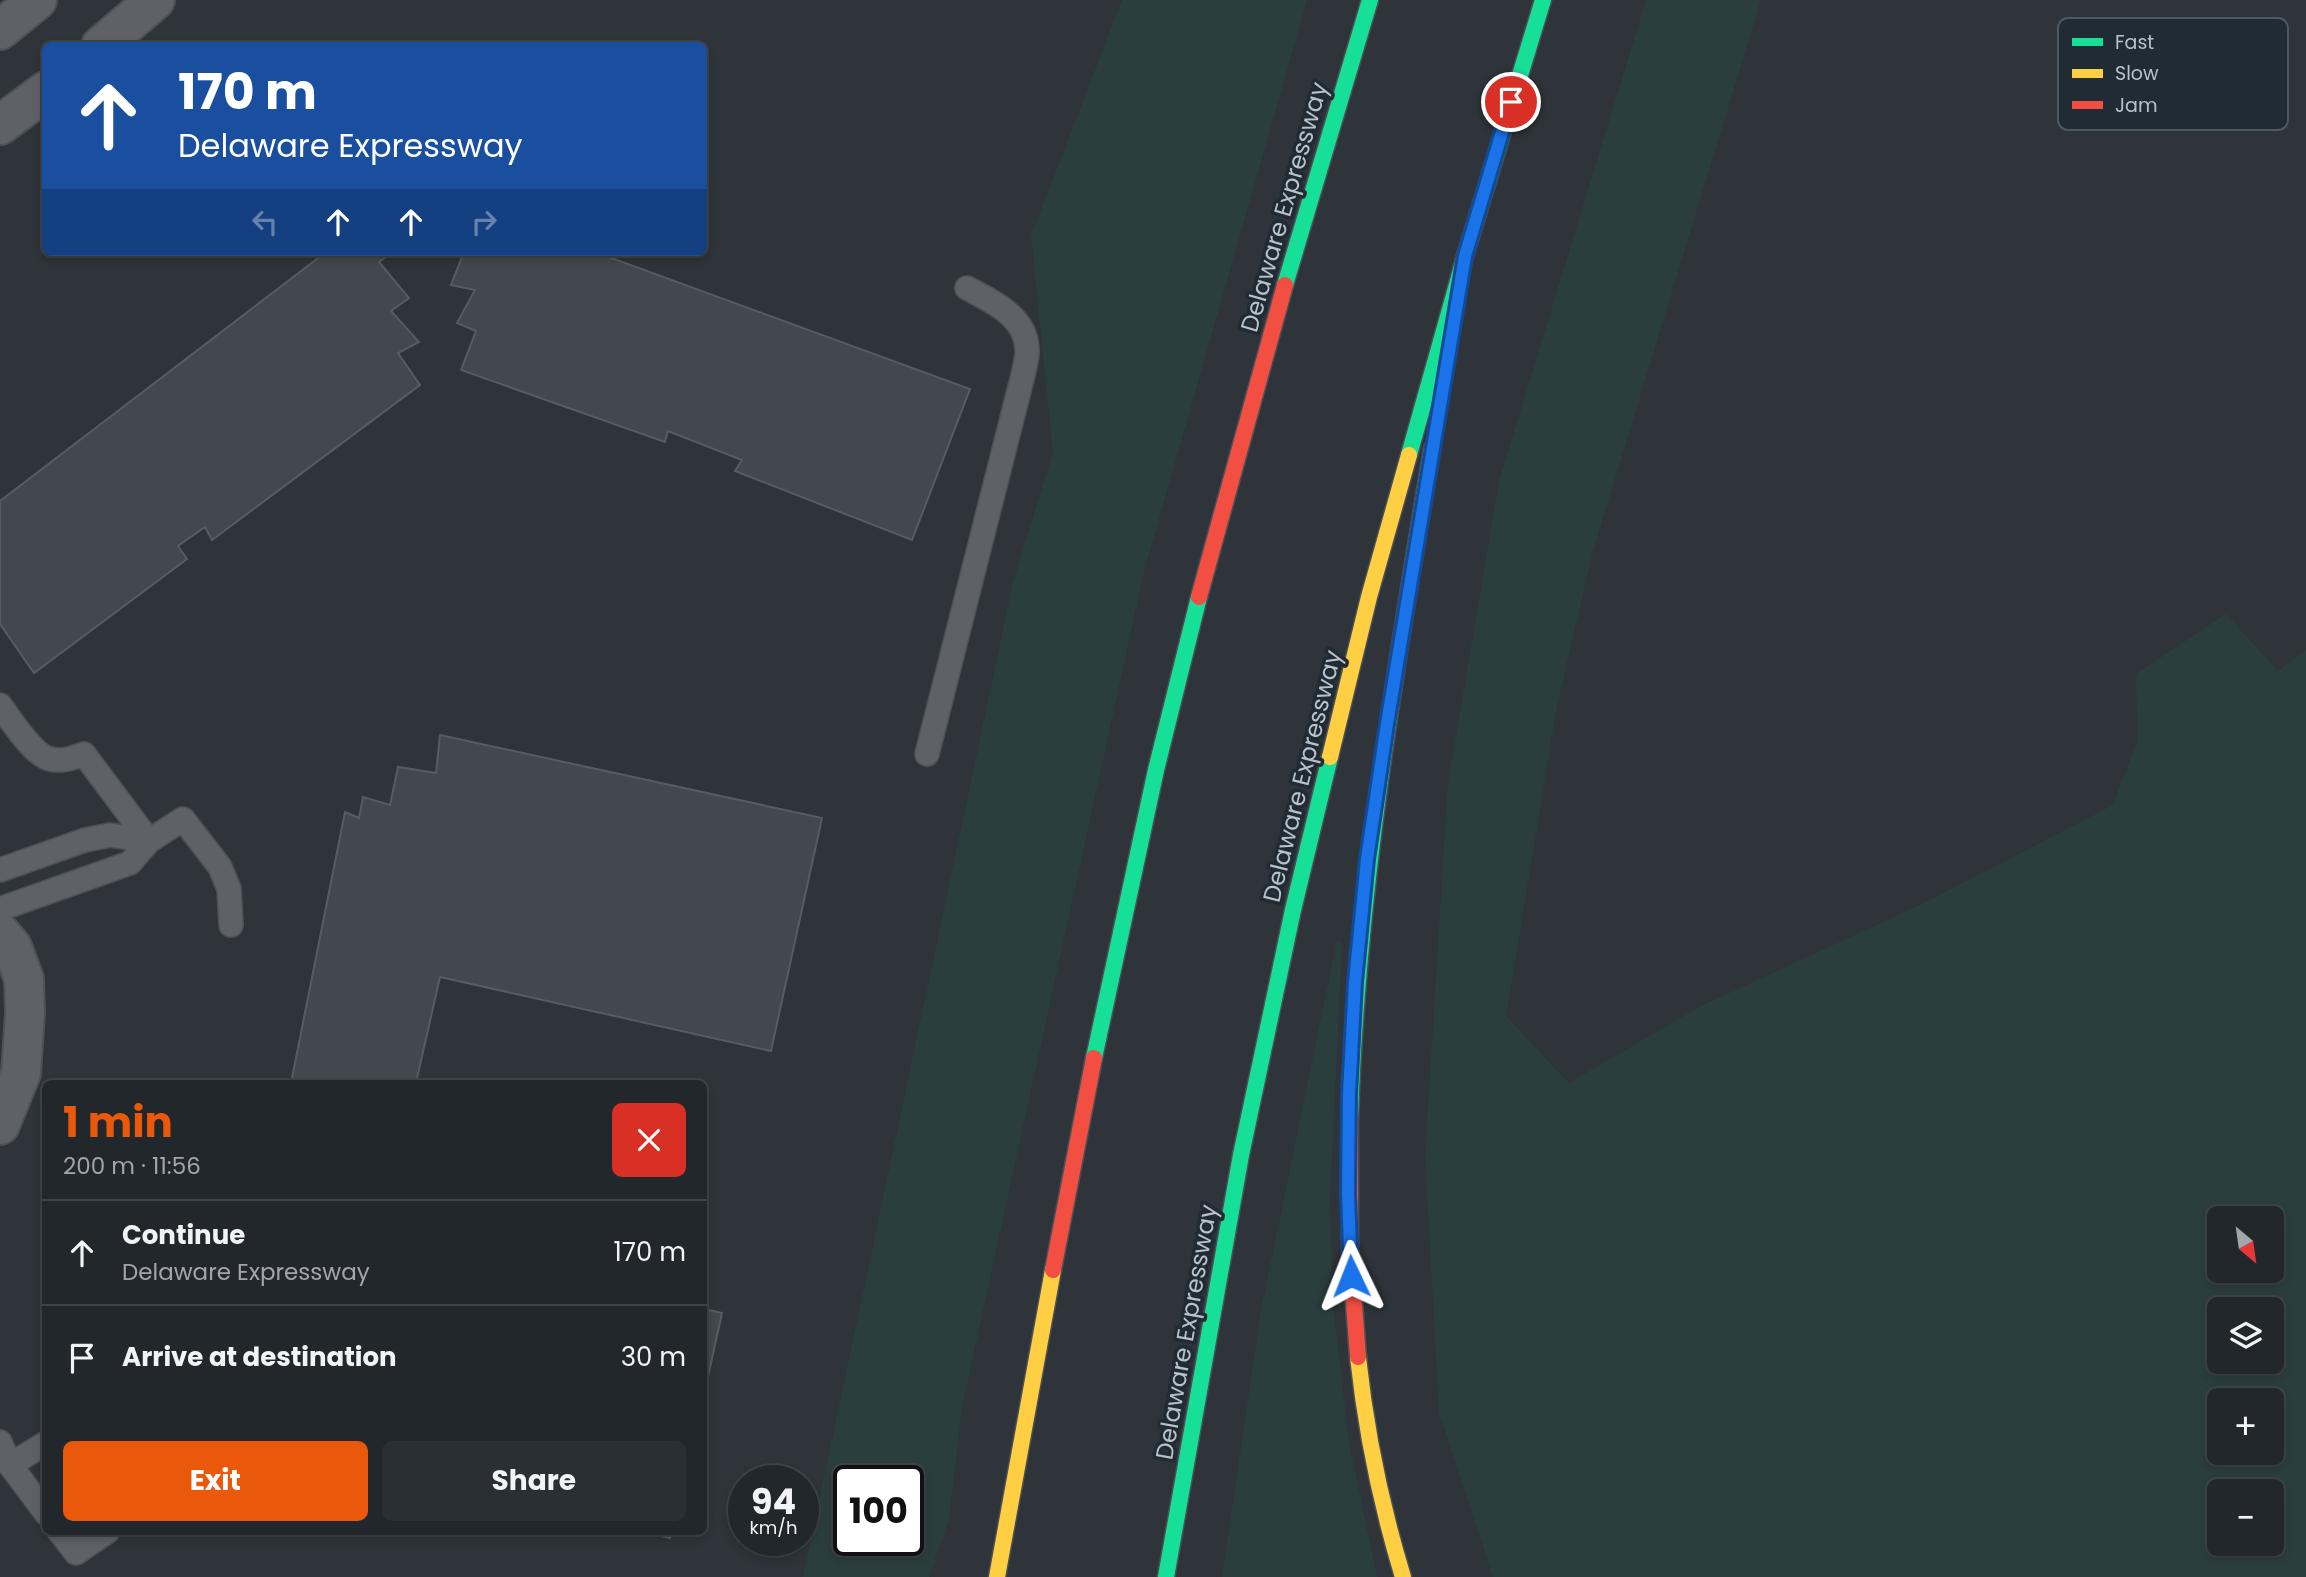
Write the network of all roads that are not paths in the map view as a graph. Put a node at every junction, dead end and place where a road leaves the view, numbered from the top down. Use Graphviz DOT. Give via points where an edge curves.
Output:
graph roads {
  1 [pos="37,0"];
  2 [pos="155,0"];
  3 [pos="1370,0"];
  4 [pos="1543,0"];
  5 [pos="0,30"];
  6 [pos="106,42"];
  7 [pos="42,94"];
  8 [pos="0,125"];
  9 [pos="1465,256"];
  10 [pos="967,288"];
  11 [pos="1439,407"];
  12 [pos="1435,435"];
  13 [pos="0,705"];
  14 [pos="927,754"];
  15 [pos="149,841"];
  16 [pos="0,870"];
  17 [pos="0,909"];
  18 [pos="231,925"];
  19 [pos="0,933"];
  20 [pos="0,1125"];
  21 [pos="0,1442"];
  22 [pos="42,1445"];
  23 [pos="5,1463"];
  24 [pos="42,1508"];
  25 [pos="62,1535"];
  26 [pos="102,1535"];
  27 [pos="997,1577"];
  28 [pos="1166,1577"];
  29 [pos="1403,1577"];
  1 -- 5 [label="street"];
  2 -- 6 [label="street"];
  3 -- 27 [label="highway, Delaware Expressway" via="1292,255 1203,583 1131,880"];
  4 -- 9 [label="highway, Delaware Expressway"];
  7 -- 8 [label="street"];
  9 -- 11 [label="highway"];
  9 -- 28 [label="highway, Delaware Expressway" via="1369,597 1293,910 1239,1169"];
  10 -- 14 [label="lane" via="1005,308 1028,347"];
  12 -- 29 [label="highway" via="1367,859 1349,1094 1353,1304 1363,1402"];
  13 -- 15 [label="lane" via="48,759 84,754"];
  15 -- 16 [label="lane" via="110,835"];
  15 -- 17 [label="lane" via="130,863"];
  15 -- 18 [label="lane" via="183,819 220,867 229,889"];
  19 -- 20 [label="street" via="12,947 24,979 25,1013 22,1073"];
  21 -- 23 [label="lane"];
  22 -- 23 [label="lane"];
  23 -- 24 [label="lane"];
  25 -- 26 [label="lane" via="76,1553"];
}
